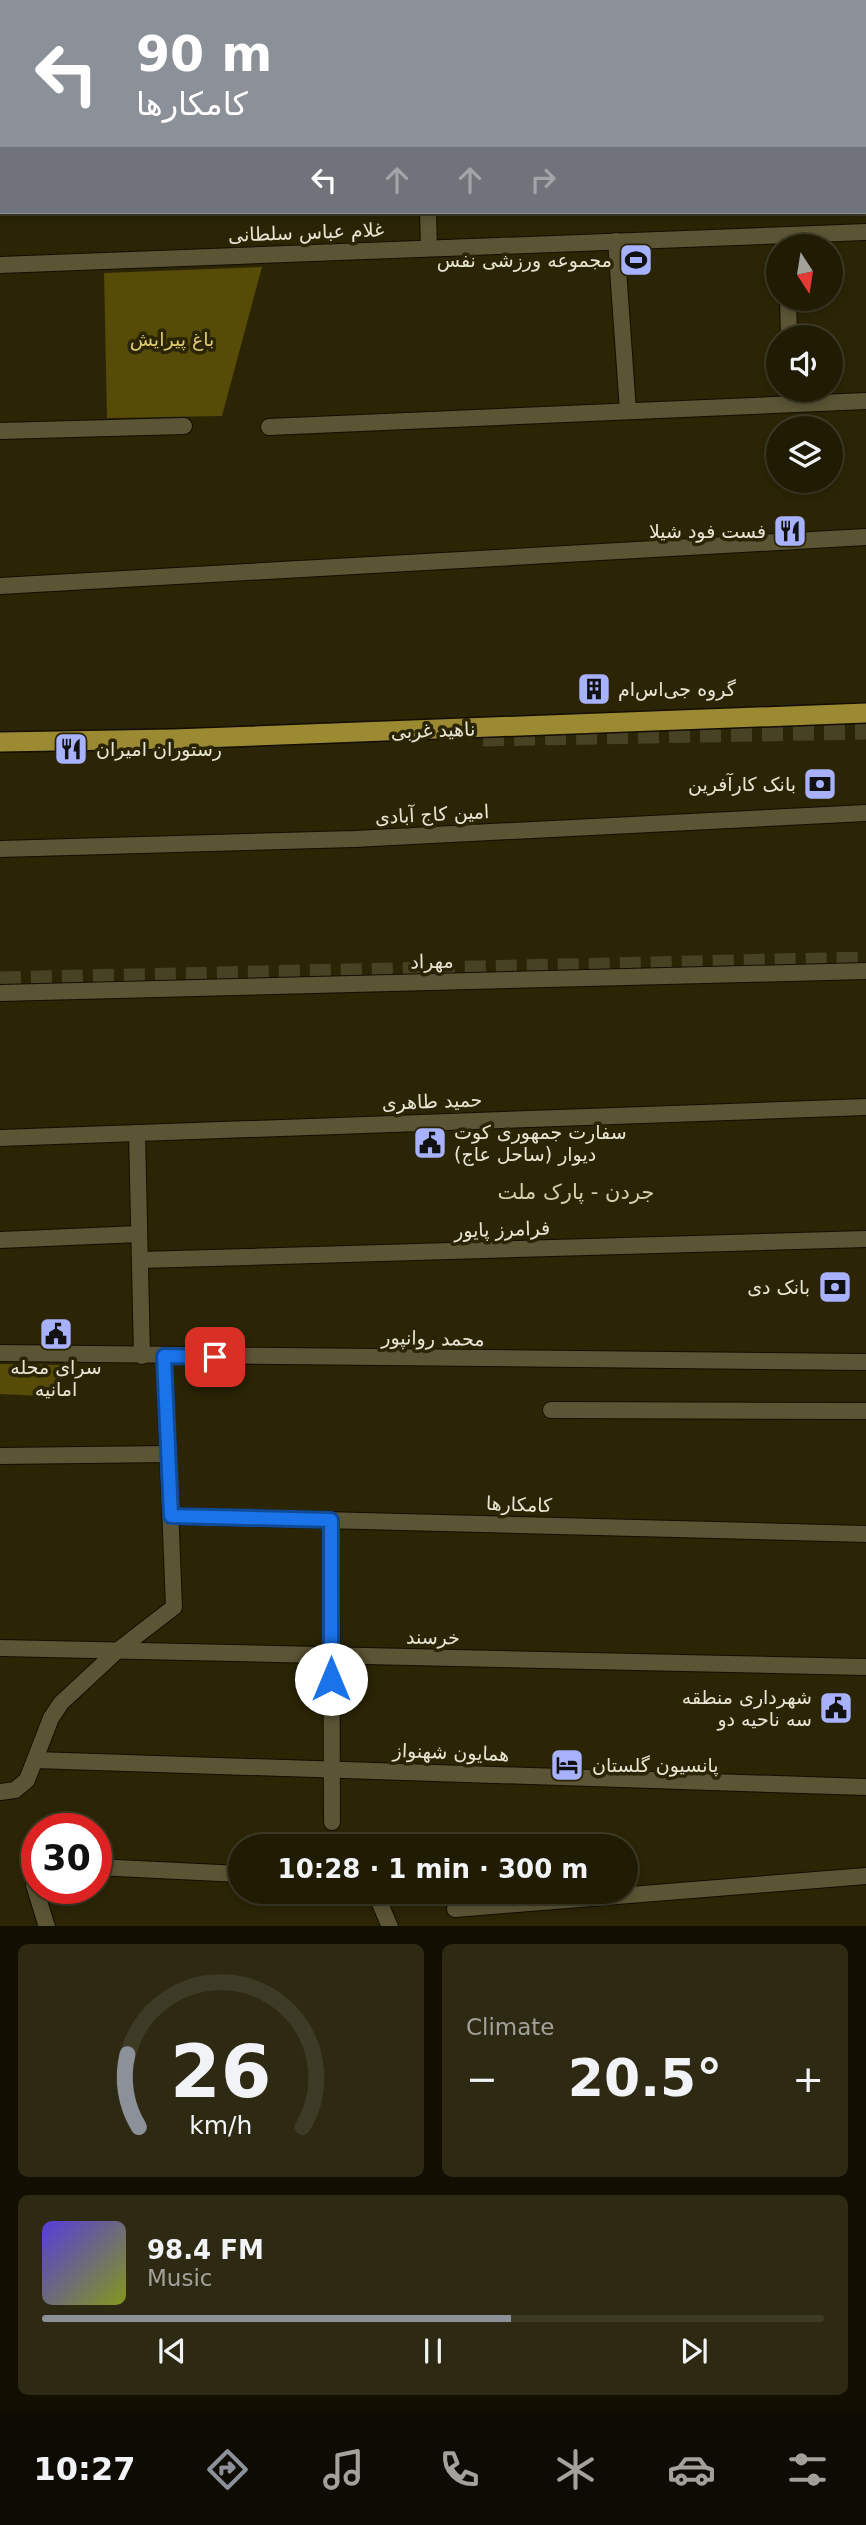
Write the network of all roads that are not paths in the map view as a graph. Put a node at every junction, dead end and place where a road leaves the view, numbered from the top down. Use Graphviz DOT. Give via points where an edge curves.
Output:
graph roads {
  1 [pos="428,214"];
  2 [pos="866,232"];
  3 [pos="844,235"];
  4 [pos="616,241"];
  5 [pos="766,241"];
  6 [pos="429,248"];
  7 [pos="0,265"];
  8 [pos="866,401"];
  9 [pos="628,411"];
  10 [pos="184,426"];
  11 [pos="269,427"];
  12 [pos="0,431"];
  13 [pos="866,537"];
  14 [pos="0,586"];
  15 [pos="866,713"];
  16 [pos="0,742"];
  17 [pos="866,813"];
  18 [pos="0,849"];
  19 [pos="866,971"];
  20 [pos="0,993"];
  21 [pos="866,1107"];
  22 [pos="137,1133"];
  23 [pos="0,1138"];
  24 [pos="139,1234"];
  25 [pos="866,1239"];
  26 [pos="0,1240"];
  27 [pos="140,1260"];
  28 [pos="0,1353"];
  29 [pos="142,1356"];
  30 [pos="164,1356"];
  31 [pos="866,1362"];
  32 [pos="551,1410"];
  33 [pos="866,1412"];
  34 [pos="169,1454"];
  35 [pos="0,1456"];
  36 [pos="171,1516"];
  37 [pos="331,1520"];
  38 [pos="866,1534"];
  39 [pos="0,1648"];
  40 [pos="117,1651"];
  41 [pos="331,1656"];
  42 [pos="866,1667"];
  43 [pos="35,1760"];
  44 [pos="332,1770"];
  45 [pos="866,1787"];
  46 [pos="0,1792"];
  47 [pos="332,1822"];
  48 [pos="112,1868"];
  49 [pos="228,1873"];
  50 [pos="866,1876"];
  51 [pos="40,1904"];
  52 [pos="381,1904"];
  53 [pos="455,1909"];
  54 [pos="47,1926"];
  55 [pos="390,1926"];
  1 -- 6 [label="street"];
  2 -- 3 [label="street, غلام عباس سلطانی"];
  4 -- 5 [label="street, غلام عباس سلطانی"];
  4 -- 6 [label="street, غلام عباس سلطانی"];
  4 -- 9 [label="street"];
  6 -- 7 [label="street, غلام عباس سلطانی"];
  8 -- 9 [label="street"];
  9 -- 11 [label="street"];
  10 -- 12 [label="street"];
  13 -- 14 [label="street"];
  15 -- 16 [label="main road, ناهید غربی"];
  17 -- 18 [label="street, امین کاج آبادی" via="354,839"];
  19 -- 20 [label="street, مهراد"];
  21 -- 22 [label="street, حمید طاهری"];
  22 -- 23 [label="street, حمید طاهری"];
  22 -- 24 [label="street"];
  24 -- 26 [label="street"];
  24 -- 27 [label="street"];
  25 -- 27 [label="street, فرامرز پایور"];
  27 -- 29 [label="street"];
  28 -- 29 [label="street, محمد روانپور"];
  29 -- 30 [label="street, محمد روانپور"];
  30 -- 31 [label="street, محمد روانپور"];
  30 -- 34 [label="street"];
  32 -- 33 [label="street"];
  34 -- 35 [label="street"];
  34 -- 36 [label="street"];
  36 -- 37 [label="street, کامکارها"];
  36 -- 40 [label="street" via="174,1607"];
  37 -- 38 [label="street, کامکارها"];
  37 -- 41 [label="street"];
  39 -- 40 [label="street, خرسند"];
  40 -- 41 [label="street, خرسند"];
  40 -- 43 [label="street" via="61,1703"];
  41 -- 42 [label="street, خرسند"];
  41 -- 44 [label="street"];
  43 -- 44 [label="street, همایون شهنواز"];
  43 -- 46 [label="street" via="23,1784"];
  44 -- 45 [label="street, همایون شهنواز"];
  44 -- 47 [label="street"];
  48 -- 49 [label="street"];
  50 -- 53 [label="street"];
  51 -- 54 [label="street"];
  52 -- 55 [label="street"];
}
